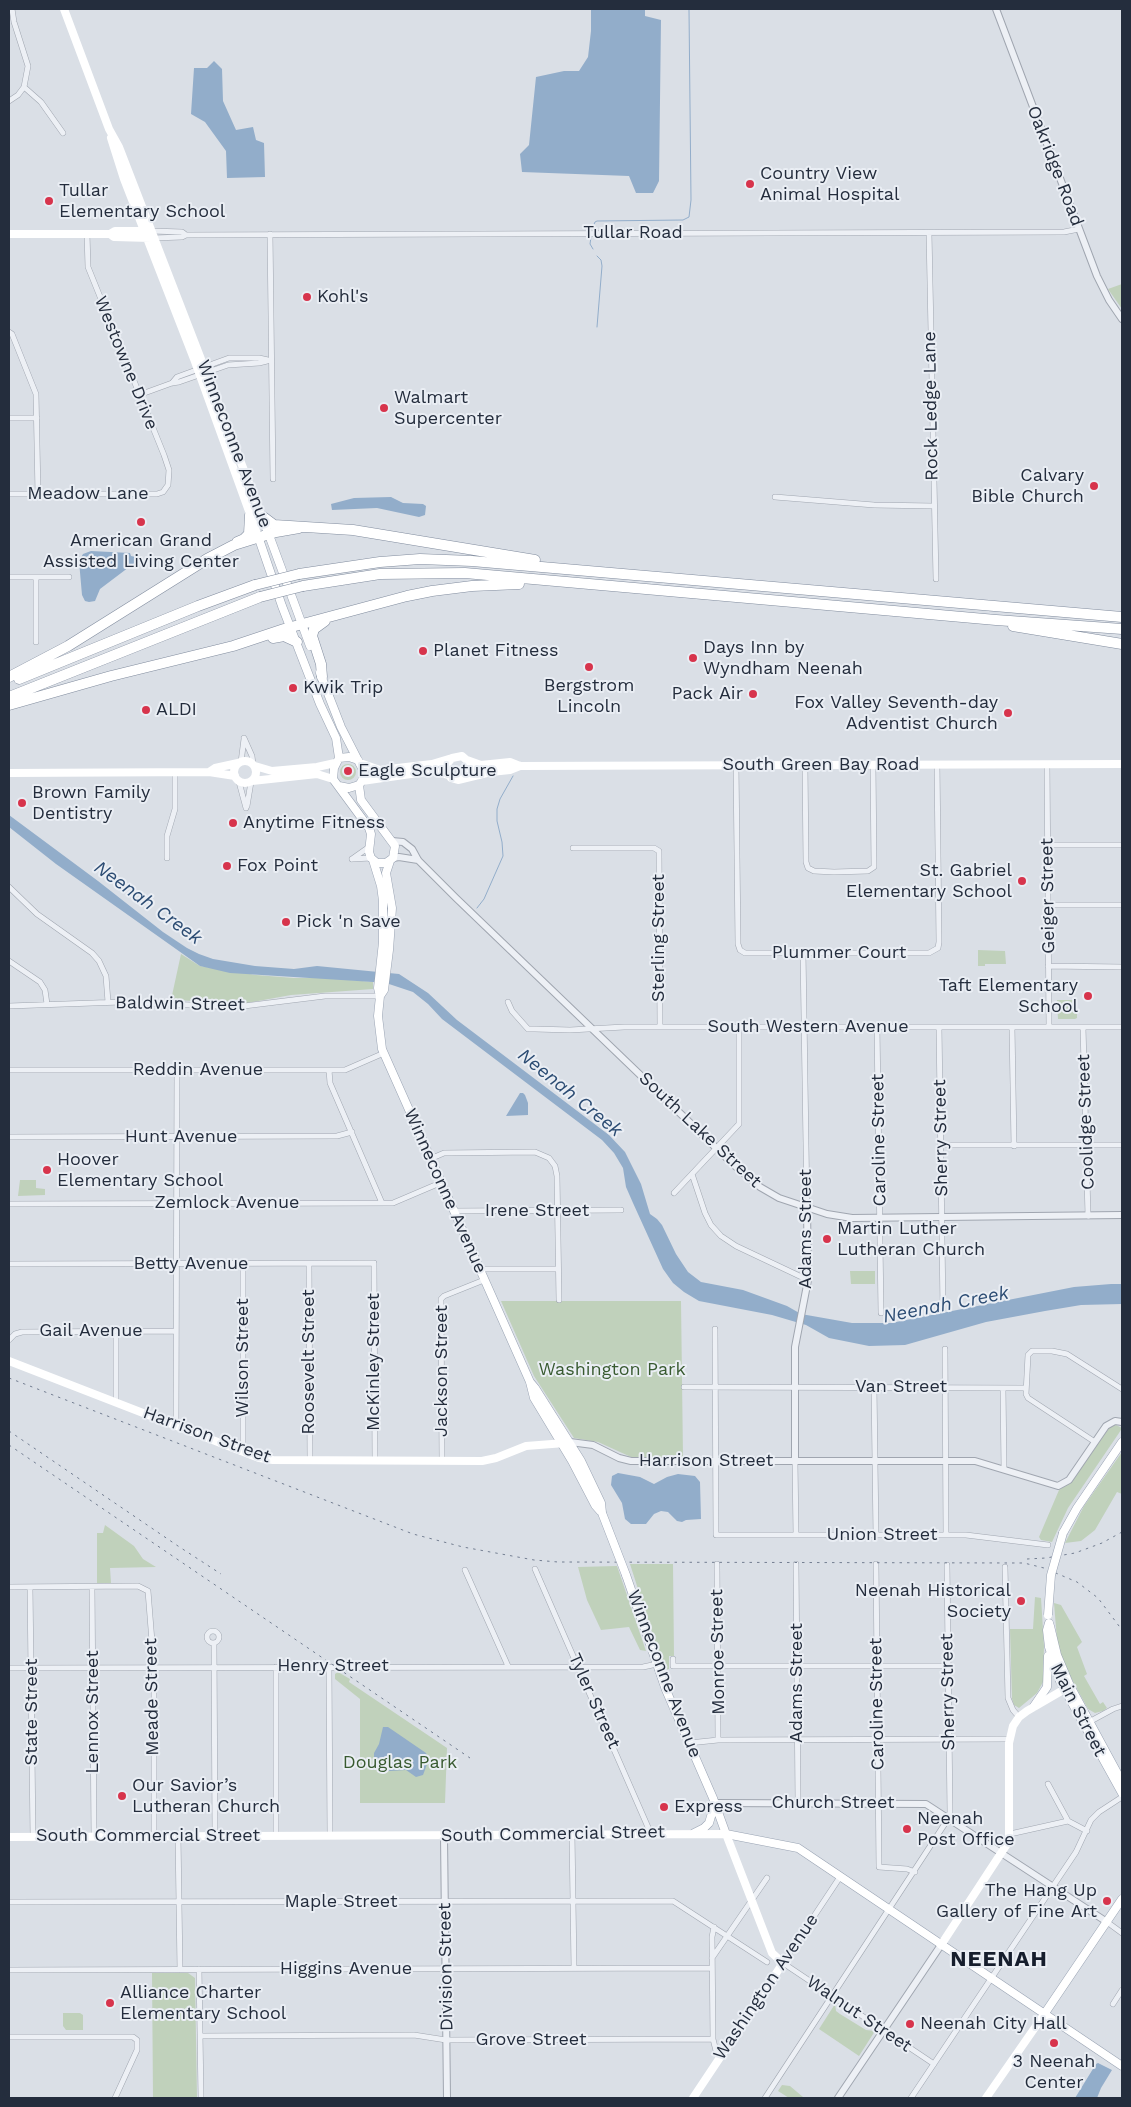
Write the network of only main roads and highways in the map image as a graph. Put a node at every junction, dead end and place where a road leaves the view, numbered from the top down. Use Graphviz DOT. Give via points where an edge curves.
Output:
graph roads {
  1 [pos="64,9"];
  2 [pos="9,234"];
  3 [pos="149,235"];
  4 [pos="202,371"];
  5 [pos="250,515"];
  6 [pos="262,516"];
  7 [pos="299,528"];
  8 [pos="269,535"];
  9 [pos="259,539"];
  10 [pos="234,546"];
  11 [pos="554,568"];
  12 [pos="533,580"];
  13 [pos="339,615"];
  14 [pos="1122,617"];
  15 [pos="996,620"];
  16 [pos="302,624"];
  17 [pos="291,628"];
  18 [pos="1122,629"];
  19 [pos="296,642"];
  20 [pos="1122,644"];
  21 [pos="233,646"];
  22 [pos="322,677"];
  23 [pos="9,678"];
  24 [pos="9,683"];
  25 [pos="9,697"];
  26 [pos="9,705"];
  27 [pos="452,758"];
  28 [pos="467,760"];
  29 [pos="337,761"];
  30 [pos="240,762"];
  31 [pos="359,762"];
  32 [pos="1122,764"];
  33 [pos="254,765"];
  34 [pos="520,766"];
  35 [pos="209,772"];
  36 [pos="9,773"];
  37 [pos="449,775"];
  38 [pos="466,778"];
  39 [pos="237,779"];
  40 [pos="334,779"];
  41 [pos="252,782"];
  42 [pos="360,783"];
  43 [pos="340,786"];
  44 [pos="391,840"];
  45 [pos="370,846"];
  46 [pos="372,859"];
  47 [pos="394,859"];
  48 [pos="383,973"];
  49 [pos="9,1361"];
  50 [pos="530,1382"];
  51 [pos="570,1442"];
  52 [pos="1122,1442"];
  53 [pos="561,1443"];
  54 [pos="602,1513"];
  55 [pos="1049,1619"];
  56 [pos="1049,1647"];
  57 [pos="1067,1688"];
  58 [pos="1034,1706"];
  59 [pos="1087,1724"];
  60 [pos="1122,1782"];
  61 [pos="1122,1793"];
  62 [pos="715,1803"];
  63 [pos="694,1833"];
  64 [pos="726,1834"];
  65 [pos="9,1837"];
  66 [pos="1122,1899"];
  67 [pos="941,1944"];
  68 [pos="772,1953"];
  69 [pos="775,1975"];
  70 [pos="1045,2013"];
  71 [pos="1033,2031"];
  72 [pos="1122,2066"];
  73 [pos="693,2098"];
  74 [pos="986,2098"];
  75 [pos="992,2098"];
  1 -- 3 [label="main road, Winneconne Avenue" via="124,179"];
  2 -- 3 [label="main road, Tullar Road" via="110,234 115,231"];
  3 -- 4 [label="main road, Winneconne Avenue"];
  4 -- 5 [label="main road, Winneconne Avenue"];
  4 -- 6 [label="main road, Winneconne Avenue"];
  5 -- 9 [label="main road, Winneconne Avenue"];
  5 -- 10 [label="highway" via="249,534"];
  6 -- 7 [label="highway" via="274,526"];
  6 -- 8 [label="main road, Winneconne Avenue"];
  7 -- 8 [label="highway"];
  7 -- 11 [label="highway" via="366,532 546,562"];
  8 -- 9 [label="highway"];
  8 -- 16 [label="main road, Winneconne Avenue"];
  9 -- 10 [label="highway"];
  9 -- 17 [label="main road, Winneconne Avenue"];
  10 -- 23 [label="highway" via="191,568 62,650"];
  11 -- 14 [label="highway"];
  11 -- 24 [label="highway, bridge" via="420,560 346,566 299,574 255,585 198,606"];
  12 -- 13 [label="highway" via="527,584 487,584 432,590"];
  12 -- 15 [label="highway"];
  12 -- 25 [label="highway, bridge" via="426,572 380,574 303,586 260,597"];
  13 -- 16 [label="highway"];
  13 -- 22 [label="highway" via="323,622 312,632"];
  15 -- 18 [label="highway"];
  15 -- 20 [label="highway" via="1007,625"];
  16 -- 17 [label="highway"];
  16 -- 22 [label="main road, Winneconne Avenue"];
  17 -- 19 [label="main road, Winneconne Avenue"];
  17 -- 21 [label="highway"];
  19 -- 21 [label="highway" via="279,636 243,647"];
  19 -- 29 [label="main road, Winneconne Avenue" via="336,738"];
  21 -- 26 [label="highway"];
  22 -- 31 [label="main road, Winneconne Avenue" via="341,727"];
  27 -- 28 [label="main road" via="462,756"];
  27 -- 31 [label="main road" via="432,764 380,770"];
  27 -- 37 [label="main road" via="447,764"];
  28 -- 34 [label="main road, South Green Bay Road" via="481,765 510,762"];
  28 -- 38 [label="main road" via="470,771"];
  29 -- 31 [label="main road" via="349,757"];
  29 -- 33 [label="main road" via="317,767 272,771"];
  29 -- 40 [label="main road"];
  30 -- 33 [label="main road"];
  30 -- 35 [label="main road"];
  30 -- 39 [label="main road" via="234,770"];
  31 -- 42 [label="main road" via="364,772"];
  32 -- 34 [label="main road, South Green Bay Road"];
  33 -- 41 [label="main road" via="256,775"];
  34 -- 38 [label="main road, South Green Bay Road"];
  35 -- 36 [label="main road"];
  35 -- 39 [label="main road"];
  37 -- 38 [label="main road" via="458,780"];
  37 -- 42 [label="main road" via="430,771"];
  39 -- 41 [label="main road" via="246,784"];
  40 -- 41 [label="main road" via="320,774"];
  40 -- 43 [label="main road"];
  42 -- 43 [label="main road" via="349,788"];
  42 -- 44 [label="main road" via="361,800"];
  43 -- 45 [label="main road" via="366,822"];
  44 -- 45 [label="main road" via="380,837"];
  44 -- 47 [label="main road"];
  45 -- 46 [label="main road"];
  46 -- 47 [label="main road" via="381,864"];
  46 -- 48 [label="main road, Winneconne Avenue" via="382,896"];
  47 -- 48 [label="main road, Winneconne Avenue" via="386,876 392,915"];
  48 -- 50 [label="main road, Winneconne Avenue" via="378,1025 384,1053"];
  49 -- 53 [label="main road, Harrison Street" via="243,1452 273,1460 482,1461 526,1446"];
  50 -- 51 [label="main road, Winneconne Avenue"];
  50 -- 53 [label="main road, Winneconne Avenue" via="538,1406"];
  51 -- 53 [label="main road, Harrison Street"];
  51 -- 54 [label="main road, Winneconne Avenue" via="601,1503"];
  52 -- 55 [label="main road, Main Street, bridge" via="1063,1533 1050,1575"];
  53 -- 54 [label="main road, Winneconne Avenue"];
  54 -- 62 [label="main road, Winneconne Avenue, bridge" via="657,1664"];
  55 -- 56 [label="main road, Main Street"];
  55 -- 57 [label="main road, Main Street"];
  56 -- 57 [label="main road, Main Street" via="1055,1670"];
  56 -- 58 [label="main road" via="1048,1683"];
  57 -- 58 [label="main road"];
  57 -- 59 [label="main road, Main Street"];
  58 -- 67 [label="main road" via="1019,1717 1009,1739 1008,1843"];
  59 -- 60 [label="main road, Main Street"];
  59 -- 61 [label="main road, Main Street"];
  62 -- 63 [label="main road" via="709,1823"];
  62 -- 64 [label="main road, Winneconne Avenue"];
  63 -- 64 [label="main road, South Commercial Street"];
  63 -- 65 [label="main road, South Commercial Street"];
  64 -- 67 [label="main road, South Commercial Street" via="794,1846"];
  64 -- 68 [label="main road, Winneconne Avenue"];
  66 -- 70 [label="main road"];
  67 -- 70 [label="main road, South Commercial Street"];
  68 -- 69 [label="main road"];
  68 -- 69 [label="main road, Washington Avenue" via="783,1963"];
  69 -- 73 [label="main road, Washington Avenue"];
  70 -- 71 [label="main road"];
  70 -- 72 [label="main road, South Commercial Street"];
  71 -- 74 [label="main road"];
  71 -- 75 [label="main road" via="1032,2039"];
}
